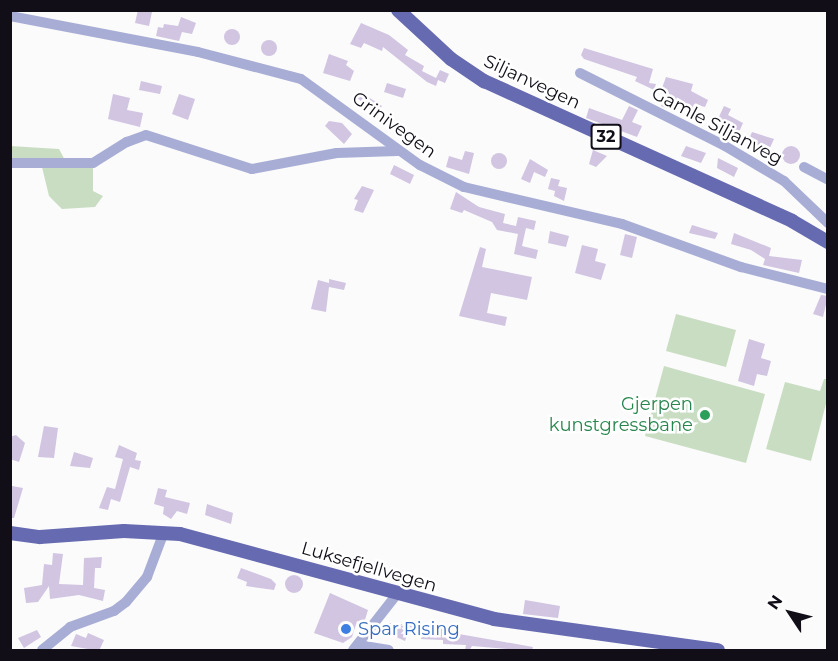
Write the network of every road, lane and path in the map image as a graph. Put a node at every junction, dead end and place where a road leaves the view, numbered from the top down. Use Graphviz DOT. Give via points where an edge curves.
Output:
graph roads {
  1 [pos="398,10"];
  2 [pos="10,16"];
  3 [pos="580,73"];
  4 [pos="397,151"];
  5 [pos="10,163"];
  6 [pos="804,167"];
  7 [pos="828,180"];
  8 [pos="828,223"];
  9 [pos="828,242"];
  10 [pos="828,289"];
  11 [pos="164,532"];
  12 [pos="10,533"];
  13 [pos="397,594"];
  14 [pos="356,648"];
  15 [pos="42,651"];
  16 [pos="389,651"];
  17 [pos="718,651"];
  1 -- 9 [label="main road, Siljanvegen / 32" via="451,59 484,81 792,221"];
  2 -- 4 [label="street, Grinivegen" via="198,52 301,79"];
  3 -- 8 [label="street, Gamle Siljanveg" via="725,146 784,181"];
  4 -- 5 [label="street" via="337,153 252,169 146,135 93,163"];
  4 -- 10 [label="street, Grinivegen" via="437,175 480,193 622,224 741,267"];
  6 -- 7 [label="street"];
  11 -- 12 [label="main road, Luksefjellvegen" via="52,537"];
  11 -- 13 [label="main road, Luksefjellvegen" via="211,540"];
  11 -- 15 [label="street" via="147,577 126,602 114,611 70,627"];
  13 -- 14 [label="street"];
  13 -- 17 [label="main road, Luksefjellvegen" via="517,623"];
  14 -- 16 [label="street"];
}
